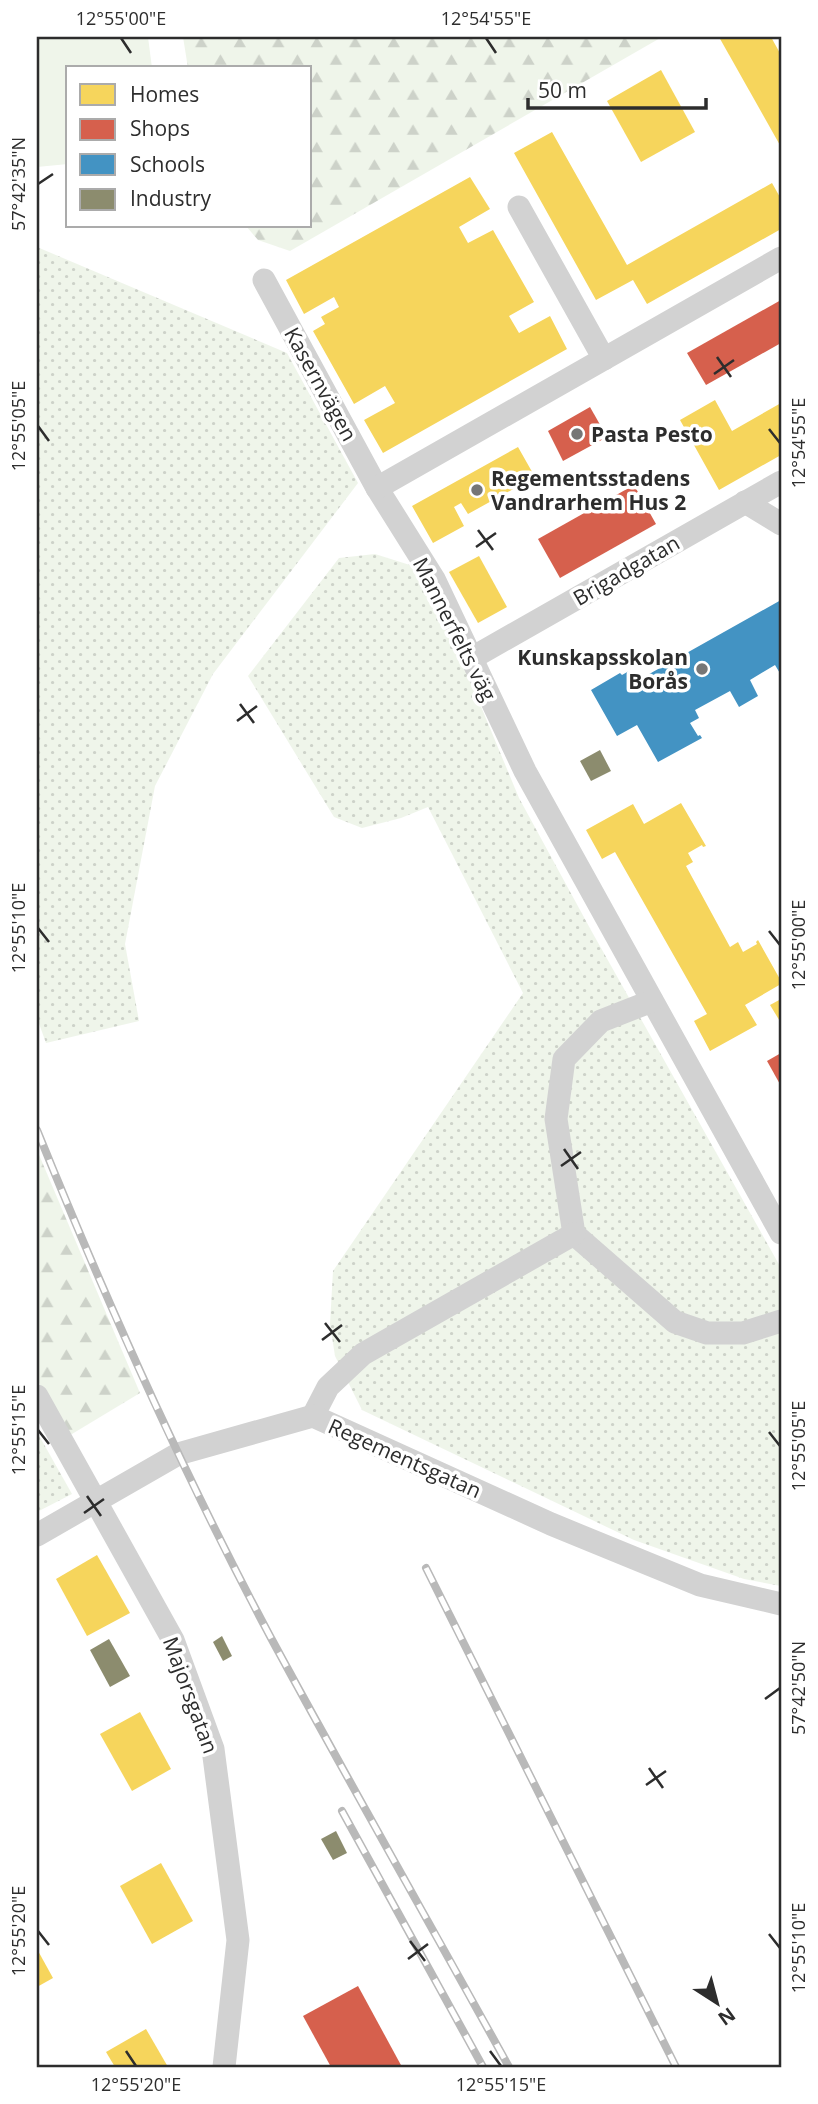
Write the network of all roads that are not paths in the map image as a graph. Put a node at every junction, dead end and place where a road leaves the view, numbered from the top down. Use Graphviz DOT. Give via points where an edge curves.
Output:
graph roads {
  1 [pos="519,207"];
  2 [pos="781,258"];
  3 [pos="264,280"];
  4 [pos="604,359"];
  5 [pos="781,482"];
  6 [pos="377,488"];
  7 [pos="745,502"];
  8 [pos="781,524"];
  9 [pos="472,658"];
  10 [pos="652,1001"];
  11 [pos="781,1233"];
  12 [pos="574,1234"];
  13 [pos="781,1321"];
  14 [pos="37,1396"];
  15 [pos="313,1416"];
  16 [pos="96,1500"];
  17 [pos="37,1535"];
  18 [pos="781,1604"];
  19 [pos="224,2067"];
  1 -- 4 [label="street"];
  2 -- 4 [label="street"];
  3 -- 6 [label="street, Kasernvägen"];
  4 -- 6 [label="street"];
  5 -- 7 [label="street, Brigadgatan"];
  6 -- 9 [label="street, Mannerfelts väg" via="434,579"];
  7 -- 8 [label="street"];
  7 -- 9 [label="street, Brigadgatan"];
  9 -- 10 [label="street, Mannerfelts väg" via="525,771"];
  10 -- 11 [label="street, Mannerfelts väg"];
  10 -- 12 [label="street" via="601,1021 564,1059 556,1119"];
  12 -- 13 [label="street" via="675,1322 707,1333 743,1333"];
  12 -- 15 [label="street" via="363,1354 328,1387"];
  14 -- 16 [label="street, Majorsgatan"];
  15 -- 16 [label="street, Regementsgatan" via="178,1454"];
  15 -- 18 [label="street, Regementsgatan" via="551,1524 700,1585"];
  16 -- 17 [label="street, Regementsgatan"];
  16 -- 19 [label="street, Majorsgatan" via="173,1640 213,1749 238,1940"];
}
